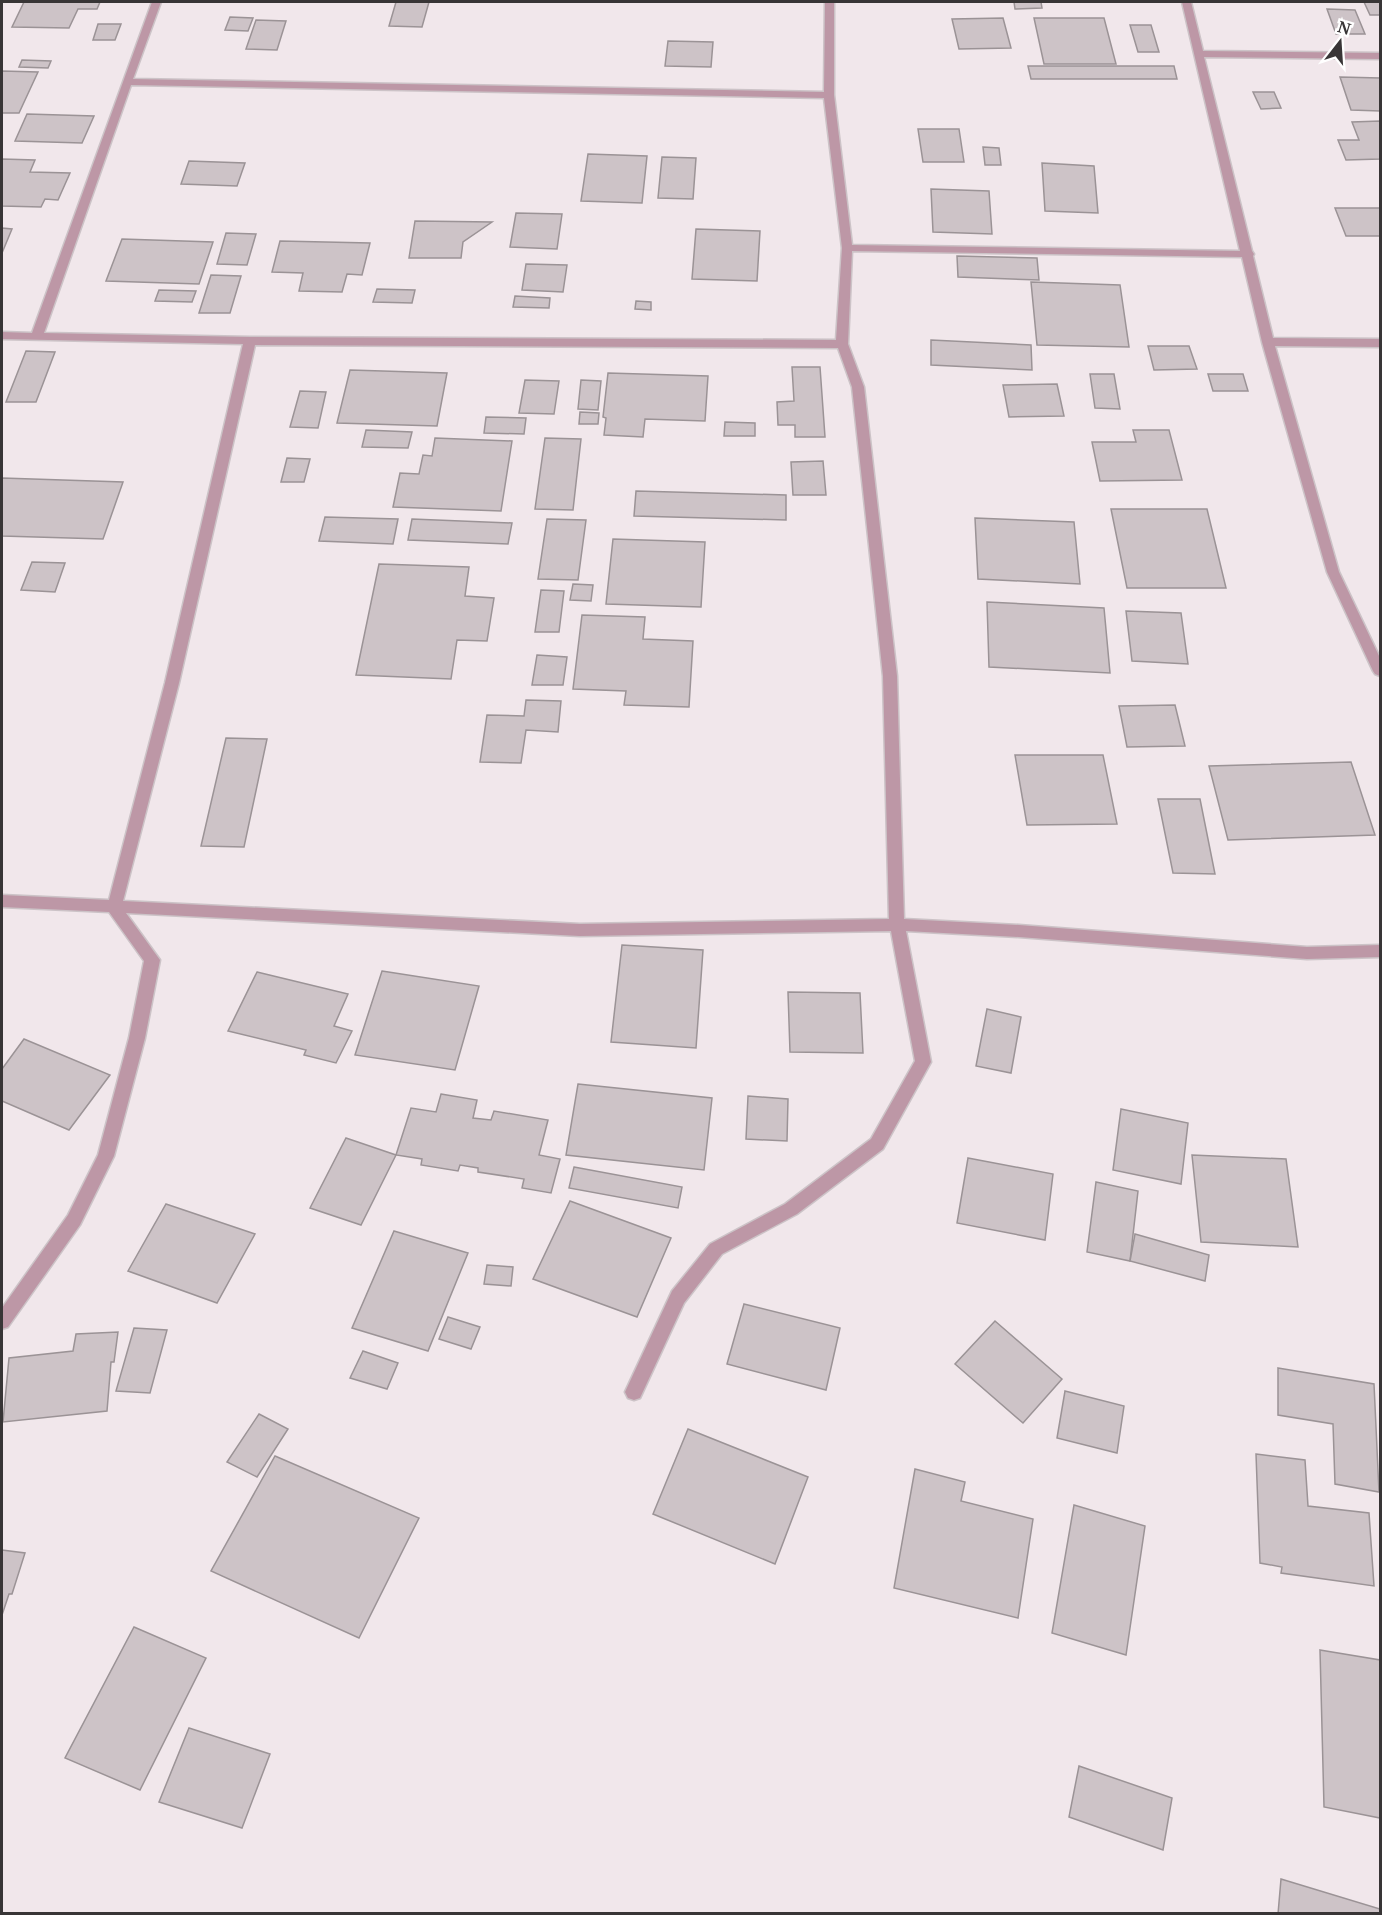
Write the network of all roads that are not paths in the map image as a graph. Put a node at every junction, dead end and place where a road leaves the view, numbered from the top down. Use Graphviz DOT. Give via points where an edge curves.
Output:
graph roads {
  1 [pos="156,2"];
  2 [pos="830,2"];
  3 [pos="1186,2"];
  4 [pos="1199,54"];
  5 [pos="1380,56"];
  6 [pos="128,82"];
  7 [pos="829,96"];
  8 [pos="847,248"];
  9 [pos="1249,254"];
  10 [pos="2,336"];
  11 [pos="37,336"];
  12 [pos="250,341"];
  13 [pos="1268,342"];
  14 [pos="1380,343"];
  15 [pos="842,344"];
  16 [pos="1380,670"];
  17 [pos="2,901"];
  18 [pos="114,908"];
  19 [pos="897,925"];
  20 [pos="1380,951"];
  21 [pos="2,1321"];
  22 [pos="634,1392"];
  1 -- 6 [label="street"];
  2 -- 7 [label="street"];
  3 -- 4 [label="street"];
  4 -- 5 [label="street"];
  4 -- 9 [label="street"];
  6 -- 7 [label="street"];
  6 -- 11 [label="street"];
  7 -- 8 [label="street"];
  8 -- 9 [label="street"];
  8 -- 15 [label="street"];
  9 -- 13 [label="street"];
  10 -- 11 [label="street"];
  11 -- 12 [label="street"];
  12 -- 15 [label="street"];
  12 -- 18 [label="street" via="172,682"];
  13 -- 14 [label="street"];
  13 -- 16 [label="street" via="1333,572"];
  15 -- 19 [label="street" via="858,387 890,676"];
  17 -- 18 [label="street"];
  18 -- 19 [label="street" via="580,930"];
  18 -- 21 [label="street" via="152,960 137,1038 106,1156 74,1220"];
  19 -- 20 [label="street" via="1307,953"];
  19 -- 22 [label="street" via="923,1062 878,1143 791,1209 716,1249 678,1297"];
}
